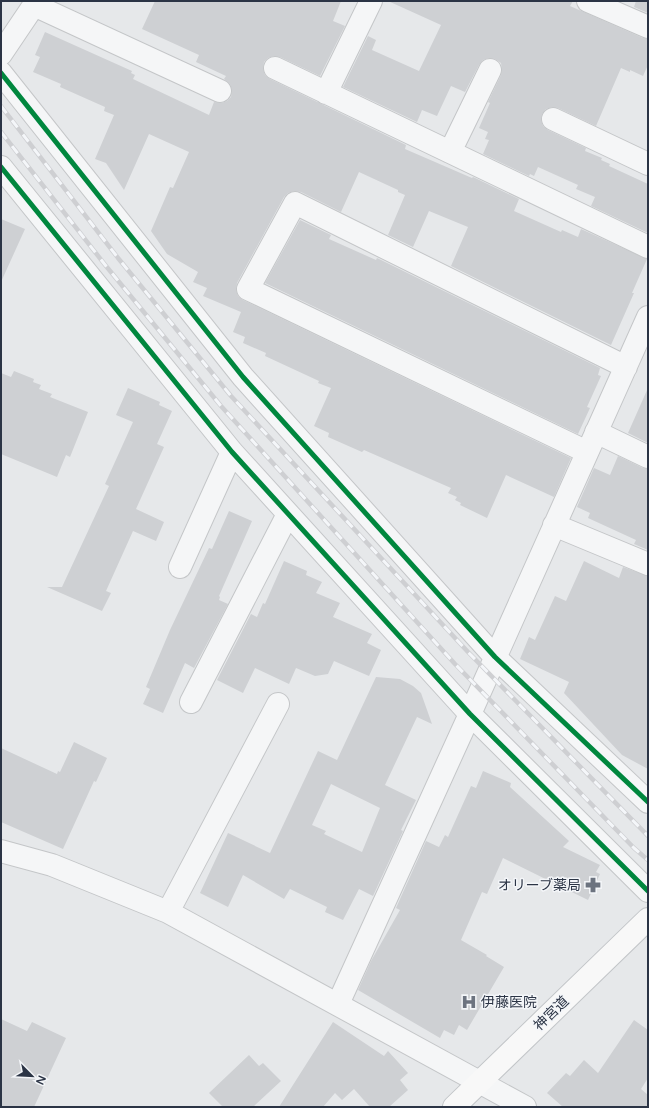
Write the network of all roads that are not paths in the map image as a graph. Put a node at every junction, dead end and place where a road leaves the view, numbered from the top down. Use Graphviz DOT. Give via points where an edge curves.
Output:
graph roads {
  1 [pos="372,1"];
  2 [pos="588,1"];
  3 [pos="648,27"];
  4 [pos="1,54"];
  5 [pos="275,68"];
  6 [pos="490,70"];
  7 [pos="1,73"];
  8 [pos="220,92"];
  9 [pos="326,93"];
  10 [pos="552,120"];
  11 [pos="450,152"];
  12 [pos="648,164"];
  13 [pos="1,167"];
  14 [pos="648,247"];
  15 [pos="648,317"];
  16 [pos="626,367"];
  17 [pos="596,432"];
  18 [pos="232,452"];
  19 [pos="587,452"];
  20 [pos="648,457"];
  21 [pos="288,514"];
  22 [pos="554,525"];
  23 [pos="648,564"];
  24 [pos="180,567"];
  25 [pos="495,657"];
  26 [pos="191,702"];
  27 [pos="278,704"];
  28 [pos="470,714"];
  29 [pos="648,802"];
  30 [pos="3,856"];
  31 [pos="648,891"];
  32 [pos="168,912"];
  33 [pos="648,919"];
  34 [pos="338,1004"];
  35 [pos="480,1082"];
  36 [pos="454,1107"];
  37 [pos="525,1107"];
  1 -- 9 [label="street"];
  2 -- 3 [label="street"];
  4 -- 8 [label="street" via="34,4"];
  5 -- 9 [label="street"];
  6 -- 11 [label="street"];
  7 -- 25 [label="street" via="244,377"];
  9 -- 11 [label="street"];
  10 -- 12 [label="street"];
  11 -- 14 [label="street"];
  13 -- 18 [label="street"];
  15 -- 16 [label="street"];
  16 -- 17 [label="street"];
  16 -- 19 [label="street" via="295,203 248,289"];
  17 -- 19 [label="street"];
  17 -- 20 [label="street"];
  18 -- 21 [label="street"];
  18 -- 24 [label="street"];
  19 -- 22 [label="street"];
  21 -- 26 [label="street"];
  21 -- 28 [label="street"];
  22 -- 23 [label="street"];
  22 -- 25 [label="street"];
  25 -- 28 [label="street"];
  25 -- 29 [label="street"];
  27 -- 32 [label="street"];
  28 -- 31 [label="street"];
  28 -- 34 [label="street"];
  30 -- 32 [label="street" via="52,865"];
  32 -- 34 [label="street"];
  33 -- 35 [label="main road, 神宮道"];
  34 -- 35 [label="street"];
  35 -- 36 [label="main road, 神宮道"];
  35 -- 37 [label="street"];
}
